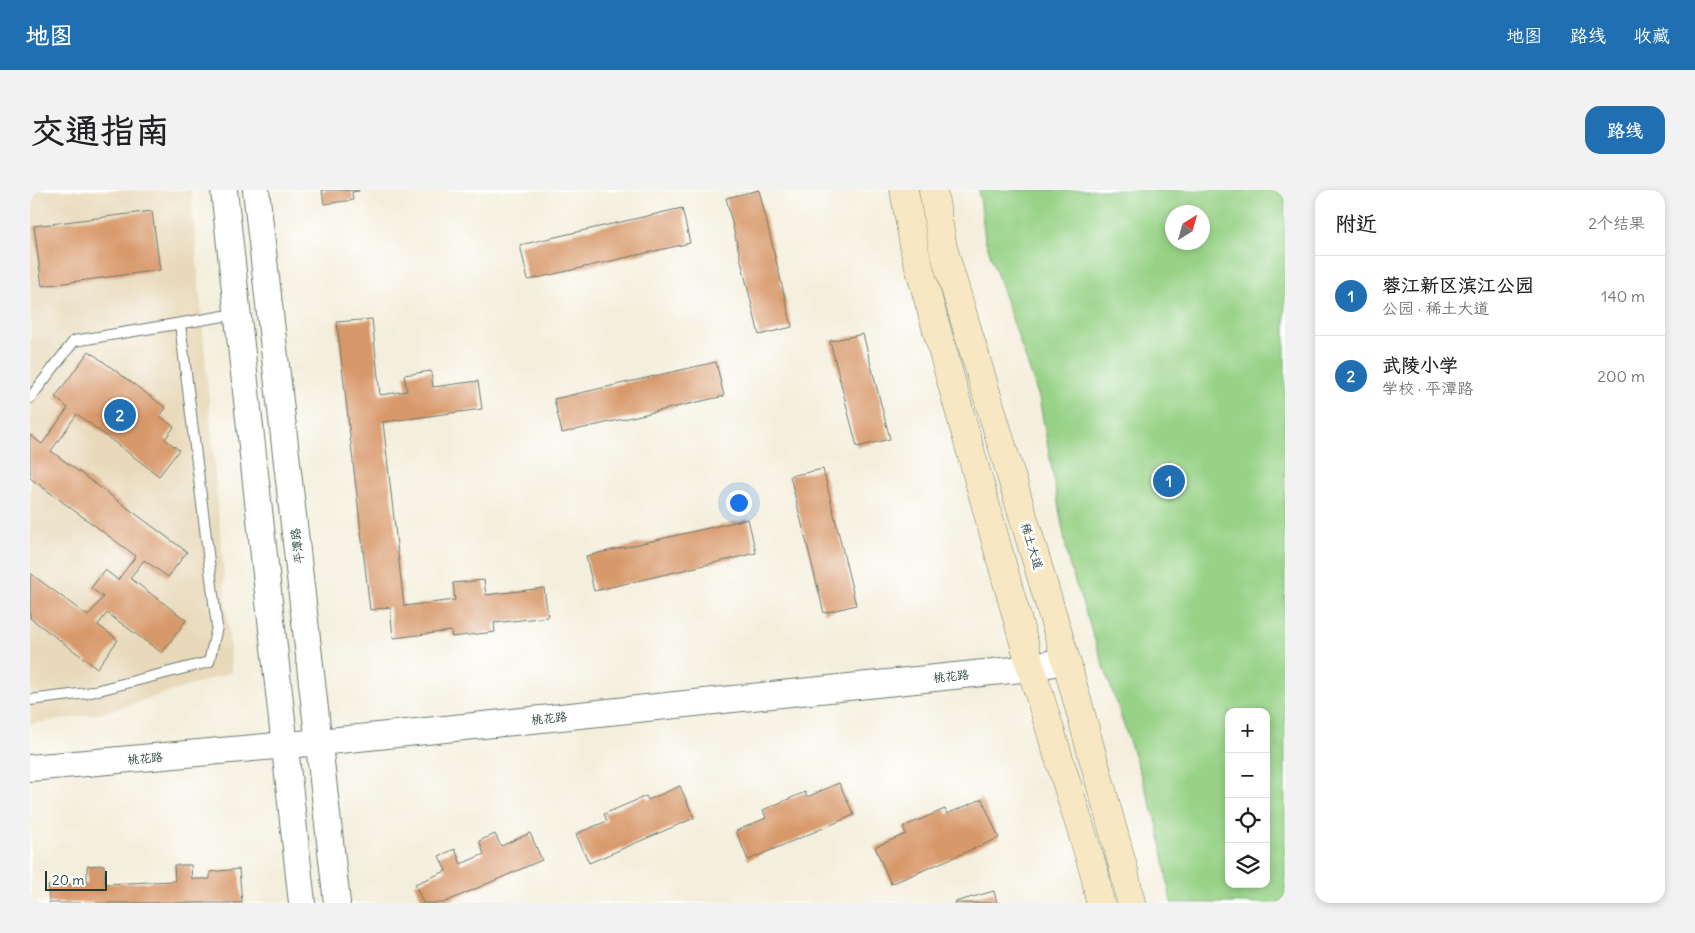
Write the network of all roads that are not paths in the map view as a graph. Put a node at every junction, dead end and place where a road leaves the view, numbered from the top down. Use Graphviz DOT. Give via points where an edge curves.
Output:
graph roads {
  1 [pos="224,190"];
  2 [pos="256,190"];
  3 [pos="904,190"];
  4 [pos="933,190"];
  5 [pos="237,314"];
  6 [pos="180,324"];
  7 [pos="30,398"];
  8 [pos="1066,660"];
  9 [pos="1031,668"];
  10 [pos="30,700"];
  11 [pos="320,742"];
  12 [pos="285,745"];
  13 [pos="30,768"];
  14 [pos="302,903"];
  15 [pos="337,903"];
  16 [pos="1100,903"];
  17 [pos="1131,903"];
  1 -- 5 [label="street"];
  2 -- 11 [label="street, 平潭路"];
  3 -- 9 [label="main road" via="915,252"];
  4 -- 8 [label="main road, 稀土大道" via="943,248"];
  5 -- 6 [label="lane"];
  5 -- 12 [label="street"];
  6 -- 7 [label="lane" via="74,341"];
  6 -- 10 [label="lane" via="217,627 209,662 87,693"];
  8 -- 9 [label="street, 桃花路"];
  8 -- 17 [label="main road, 稀土大道"];
  9 -- 11 [label="street, 桃花路"];
  9 -- 16 [label="main road" via="1095,875"];
  11 -- 12 [label="street, 桃花路"];
  11 -- 15 [label="street, 平潭路"];
  12 -- 13 [label="street, 桃花路"];
  12 -- 14 [label="street"];
}
